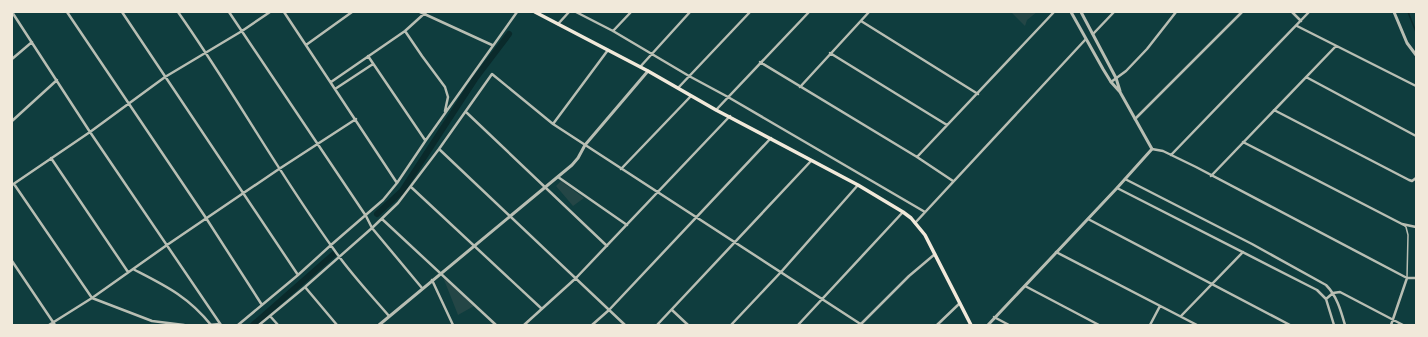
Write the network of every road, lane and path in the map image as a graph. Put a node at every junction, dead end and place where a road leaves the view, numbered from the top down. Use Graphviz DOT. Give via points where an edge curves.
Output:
graph roads {
  1 [pos="12,12"];
  2 [pos="67,12"];
  3 [pos="122,12"];
  4 [pos="178,12"];
  5 [pos="229,12"];
  6 [pos="270,12"];
  7 [pos="284,12"];
  8 [pos="352,12"];
  9 [pos="420,12"];
  10 [pos="517,12"];
  11 [pos="535,12"];
  12 [pos="569,12"];
  13 [pos="576,12"];
  14 [pos="631,12"];
  15 [pos="690,12"];
  16 [pos="750,12"];
  17 [pos="809,12"];
  18 [pos="870,12"];
  19 [pos="1054,12"];
  20 [pos="1071,12"];
  21 [pos="1081,12"];
  22 [pos="1114,12"];
  23 [pos="1176,12"];
  24 [pos="1242,12"];
  25 [pos="1292,12"];
  26 [pos="1309,12"];
  27 [pos="1394,12"];
  28 [pos="426,13"];
  29 [pos="861,21"];
  30 [pos="1301,21"];
  31 [pos="558,24"];
  32 [pos="1297,26"];
  33 [pos="242,31"];
  34 [pos="405,31"];
  35 [pos="614,31"];
  36 [pos="1093,34"];
  37 [pos="1086,40"];
  38 [pos="32,42"];
  39 [pos="306,45"];
  40 [pos="492,46"];
  41 [pos="1336,46"];
  42 [pos="608,49"];
  43 [pos="207,52"];
  44 [pos="651,53"];
  45 [pos="830,53"];
  46 [pos="1416,55"];
  47 [pos="368,56"];
  48 [pos="12,59"];
  49 [pos="760,62"];
  50 [pos="373,64"];
  51 [pos="640,67"];
  52 [pos="648,71"];
  53 [pos="689,76"];
  54 [pos="165,77"];
  55 [pos="1306,77"];
  56 [pos="1116,78"];
  57 [pos="57,80"];
  58 [pos="330,82"];
  59 [pos="1111,82"];
  60 [pos="1416,86"];
  61 [pos="800,87"];
  62 [pos="678,88"];
  63 [pos="335,89"];
  64 [pos="1120,92"];
  65 [pos="978,94"];
  66 [pos="692,95"];
  67 [pos="728,97"];
  68 [pos="129,104"];
  69 [pos="716,110"];
  70 [pos="1274,110"];
  71 [pos="466,112"];
  72 [pos="445,114"];
  73 [pos="730,116"];
  74 [pos="1135,119"];
  75 [pos="356,120"];
  76 [pos="12,121"];
  77 [pos="553,124"];
  78 [pos="947,125"];
  79 [pos="90,132"];
  80 [pos="1416,136"];
  81 [pos="772,138"];
  82 [pos="426,140"];
  83 [pos="1243,142"];
  84 [pos="318,144"];
  85 [pos="585,146"];
  86 [pos="439,149"];
  87 [pos="1152,149"];
  88 [pos="1171,155"];
  89 [pos="917,157"];
  90 [pos="51,158"];
  91 [pos="812,160"];
  92 [pos="279,169"];
  93 [pos="621,169"];
  94 [pos="1211,176"];
  95 [pos="558,177"];
  96 [pos="1416,178"];
  97 [pos="1125,179"];
  98 [pos="953,181"];
  99 [pos="1412,181"];
  100 [pos="397,183"];
  101 [pos="1416,183"];
  102 [pos="13,185"];
  103 [pos="858,185"];
  104 [pos="411,187"];
  105 [pos="546,187"];
  106 [pos="1117,188"];
  107 [pos="658,193"];
  108 [pos="243,194"];
  109 [pos="903,212"];
  110 [pos="925,212"];
  111 [pos="510,215"];
  112 [pos="366,216"];
  113 [pos="206,218"];
  114 [pos="697,218"];
  115 [pos="382,219"];
  116 [pos="1088,219"];
  117 [pos="915,223"];
  118 [pos="1402,224"];
  119 [pos="627,225"];
  120 [pos="1416,227"];
  121 [pos="372,228"];
  122 [pos="736,242"];
  123 [pos="167,245"];
  124 [pos="331,245"];
  125 [pos="474,245"];
  126 [pos="607,246"];
  127 [pos="1056,252"];
  128 [pos="1243,252"];
  129 [pos="935,254"];
  130 [pos="339,257"];
  131 [pos="12,261"];
  132 [pos="132,269"];
  133 [pos="128,272"];
  134 [pos="780,272"];
  135 [pos="441,274"];
  136 [pos="298,275"];
  137 [pos="576,278"];
  138 [pos="1407,278"];
  139 [pos="1416,278"];
  140 [pos="432,280"];
  141 [pos="1212,284"];
  142 [pos="1025,286"];
  143 [pos="305,287"];
  144 [pos="422,288"];
  145 [pos="1333,293"];
  146 [pos="92,298"];
  147 [pos="823,298"];
  148 [pos="1326,299"];
  149 [pos="960,303"];
  150 [pos="262,305"];
  151 [pos="1160,306"];
  152 [pos="542,309"];
  153 [pos="609,310"];
  154 [pos="672,310"];
  155 [pos="270,316"];
  156 [pos="389,316"];
  157 [pos="1181,316"];
  158 [pos="994,317"];
  159 [pos="1392,320"];
  160 [pos="54,324"];
  161 [pos="49,325"];
  162 [pos="184,325"];
  163 [pos="210,325"];
  164 [pos="220,325"];
  165 [pos="238,325"];
  166 [pos="260,325"];
  167 [pos="278,325"];
  168 [pos="337,325"];
  169 [pos="379,325"];
  170 [pos="453,325"];
  171 [pos="496,325"];
  172 [pos="524,325"];
  173 [pos="592,325"];
  174 [pos="625,325"];
  175 [pos="657,325"];
  176 [pos="688,325"];
  177 [pos="731,325"];
  178 [pos="798,325"];
  179 [pos="862,325"];
  180 [pos="937,325"];
  181 [pos="971,325"];
  182 [pos="988,325"];
  183 [pos="1009,325"];
  184 [pos="1099,325"];
  185 [pos="1150,325"];
  186 [pos="1196,325"];
  187 [pos="1290,325"];
  188 [pos="1334,325"];
  189 [pos="1346,325"];
  190 [pos="1391,325"];
  191 [pos="1402,325"];
  1 -- 38 [label="street"];
  2 -- 68 [label="street"];
  3 -- 54 [label="street"];
  4 -- 43 [label="street"];
  5 -- 33 [label="street"];
  6 -- 33 [label="street"];
  7 -- 39 [label="street"];
  8 -- 39 [label="street"];
  9 -- 28 [label="street"];
  10 -- 40 [label="street"];
  11 -- 31 [label="main road"];
  12 -- 31 [label="street"];
  13 -- 35 [label="street"];
  14 -- 35 [label="street"];
  15 -- 44 [label="street"];
  16 -- 53 [label="street"];
  17 -- 49 [label="street"];
  18 -- 29 [label="street"];
  19 -- 65 [label="street"];
  20 -- 37 [label="street"];
  21 -- 36 [label="street"];
  22 -- 36 [label="street"];
  23 -- 56 [label="street" via="1147,49"];
  24 -- 74 [label="street"];
  25 -- 30 [label="street"];
  26 -- 30 [label="street"];
  27 -- 46 [label="street" via="1407,43"];
  28 -- 34 [label="street"];
  28 -- 40 [label="street"];
  29 -- 45 [label="street"];
  29 -- 65 [label="street"];
  30 -- 32 [label="street"];
  31 -- 42 [label="main road"];
  32 -- 41 [label="street"];
  32 -- 88 [label="street"];
  33 -- 43 [label="street"];
  33 -- 84 [label="street"];
  34 -- 47 [label="street"];
  34 -- 72 [label="street" via="445,87 448,97"];
  35 -- 44 [label="street"];
  36 -- 56 [label="street"];
  37 -- 59 [label="street"];
  37 -- 98 [label="street"];
  38 -- 48 [label="street"];
  38 -- 57 [label="street"];
  39 -- 58 [label="street"];
  40 -- 72 [label="street"];
  41 -- 55 [label="street"];
  41 -- 60 [label="street"];
  42 -- 51 [label="main road"];
  42 -- 77 [label="street"];
  43 -- 54 [label="street"];
  43 -- 92 [label="street"];
  44 -- 51 [label="street"];
  44 -- 53 [label="street"];
  45 -- 61 [label="street"];
  45 -- 78 [label="street"];
  47 -- 50 [label="street"];
  47 -- 58 [label="street"];
  49 -- 61 [label="street"];
  49 -- 67 [label="street"];
  50 -- 63 [label="street"];
  50 -- 82 [label="street"];
  51 -- 52 [label="main road"];
  52 -- 62 [label="main road"];
  52 -- 85 [label="street"];
  53 -- 62 [label="street"];
  53 -- 67 [label="street"];
  54 -- 68 [label="street"];
  54 -- 108 [label="street"];
  55 -- 70 [label="street"];
  55 -- 80 [label="street"];
  56 -- 59 [label="street"];
  56 -- 64 [label="street"];
  57 -- 76 [label="street"];
  57 -- 79 [label="street"];
  58 -- 63 [label="street"];
  59 -- 64 [label="street"];
  61 -- 89 [label="street"];
  62 -- 66 [label="main road"];
  63 -- 75 [label="street"];
  64 -- 74 [label="street"];
  65 -- 78 [label="street"];
  66 -- 69 [label="main road"];
  66 -- 93 [label="street"];
  67 -- 69 [label="street"];
  67 -- 110 [label="street"];
  68 -- 79 [label="street"];
  68 -- 113 [label="street"];
  69 -- 73 [label="main road"];
  70 -- 83 [label="street"];
  70 -- 99 [label="street"];
  71 -- 77 [label="street" via="492,74"];
  71 -- 86 [label="street"];
  71 -- 105 [label="street"];
  72 -- 82 [label="street"];
  73 -- 81 [label="main road"];
  73 -- 107 [label="street"];
  74 -- 87 [label="street"];
  75 -- 84 [label="street"];
  75 -- 100 [label="street"];
  77 -- 85 [label="street"];
  78 -- 89 [label="street"];
  79 -- 90 [label="street"];
  79 -- 123 [label="street"];
  81 -- 91 [label="main road"];
  81 -- 114 [label="street"];
  82 -- 100 [label="street"];
  83 -- 94 [label="street"];
  83 -- 118 [label="street"];
  84 -- 92 [label="street"];
  84 -- 112 [label="street"];
  85 -- 93 [label="street"];
  85 -- 95 [label="street" via="578,158"];
  86 -- 104 [label="street"];
  86 -- 111 [label="street"];
  87 -- 88 [label="street"];
  87 -- 97 [label="street"];
  88 -- 94 [label="street"];
  89 -- 98 [label="street"];
  90 -- 102 [label="street"];
  90 -- 133 [label="street"];
  91 -- 103 [label="main road"];
  91 -- 122 [label="street"];
  92 -- 108 [label="street"];
  92 -- 124 [label="street"];
  93 -- 107 [label="street"];
  94 -- 138 [label="street"];
  95 -- 105 [label="street"];
  95 -- 119 [label="street"];
  96 -- 99 [label="street"];
  97 -- 106 [label="street"];
  97 -- 145 [label="street" via="1286,263 1326,285"];
  98 -- 110 [label="street"];
  99 -- 101 [label="street"];
  100 -- 112 [label="street"];
  102 -- 146 [label="street"];
  103 -- 109 [label="main road"];
  103 -- 134 [label="street"];
  104 -- 115 [label="street"];
  104 -- 125 [label="street"];
  105 -- 111 [label="street"];
  105 -- 126 [label="street"];
  106 -- 116 [label="street"];
  106 -- 128 [label="street"];
  107 -- 114 [label="street"];
  107 -- 119 [label="street"];
  108 -- 113 [label="street"];
  108 -- 136 [label="street"];
  109 -- 117 [label="main road"];
  109 -- 147 [label="street"];
  110 -- 117 [label="street"];
  111 -- 125 [label="street"];
  111 -- 137 [label="street"];
  112 -- 121 [label="street"];
  112 -- 124 [label="street"];
  113 -- 123 [label="street"];
  113 -- 150 [label="street"];
  114 -- 122 [label="street"];
  114 -- 153 [label="street"];
  115 -- 121 [label="street"];
  115 -- 135 [label="street"];
  116 -- 127 [label="street"];
  116 -- 141 [label="street"];
  117 -- 129 [label="main road"];
  118 -- 120 [label="street"];
  118 -- 138 [label="lane" via="1406,227 1408,235"];
  119 -- 126 [label="street"];
  121 -- 130 [label="street"];
  121 -- 144 [label="street"];
  122 -- 134 [label="street"];
  122 -- 154 [label="street"];
  123 -- 132 [label="street"];
  123 -- 164 [label="street"];
  124 -- 130 [label="street"];
  124 -- 136 [label="street"];
  125 -- 135 [label="street"];
  125 -- 152 [label="street"];
  126 -- 137 [label="street"];
  127 -- 142 [label="street"];
  127 -- 151 [label="street"];
  128 -- 141 [label="street"];
  128 -- 148 [label="street" via="1309,285"];
  129 -- 149 [label="main road"];
  129 -- 179 [label="street" via="909,276"];
  130 -- 143 [label="street"];
  130 -- 156 [label="street"];
  131 -- 160 [label="street"];
  132 -- 133 [label="street"];
  132 -- 163 [label="street" via="177,292 201,312"];
  133 -- 146 [label="street"];
  134 -- 147 [label="street"];
  134 -- 177 [label="street"];
  135 -- 140 [label="street"];
  135 -- 171 [label="street"];
  136 -- 150 [label="street"];
  137 -- 152 [label="street"];
  137 -- 153 [label="street"];
  138 -- 139 [label="street"];
  138 -- 159 [label="street"];
  140 -- 144 [label="street"];
  140 -- 170 [label="street"];
  141 -- 157 [label="street"];
  141 -- 187 [label="street"];
  142 -- 158 [label="street"];
  142 -- 184 [label="street"];
  143 -- 155 [label="street"];
  143 -- 168 [label="street"];
  144 -- 156 [label="street"];
  145 -- 148 [label="street"];
  145 -- 159 [label="street" via="1346,294"];
  145 -- 189 [label="street"];
  146 -- 160 [label="street"];
  146 -- 162 [label="street" via="152,321"];
  147 -- 178 [label="street"];
  147 -- 179 [label="street"];
  148 -- 188 [label="street"];
  149 -- 180 [label="street"];
  149 -- 181 [label="main road"];
  150 -- 165 [label="street"];
  151 -- 157 [label="street"];
  151 -- 185 [label="street"];
  152 -- 172 [label="street"];
  153 -- 173 [label="street"];
  153 -- 174 [label="street"];
  154 -- 175 [label="street"];
  154 -- 176 [label="street"];
  155 -- 166 [label="street"];
  155 -- 167 [label="street"];
  156 -- 169 [label="street"];
  157 -- 186 [label="street"];
  158 -- 182 [label="street"];
  158 -- 183 [label="street"];
  159 -- 190 [label="street"];
  159 -- 191 [label="street"];
  160 -- 161 [label="street"];
  163 -- 164 [label="street"];
}
